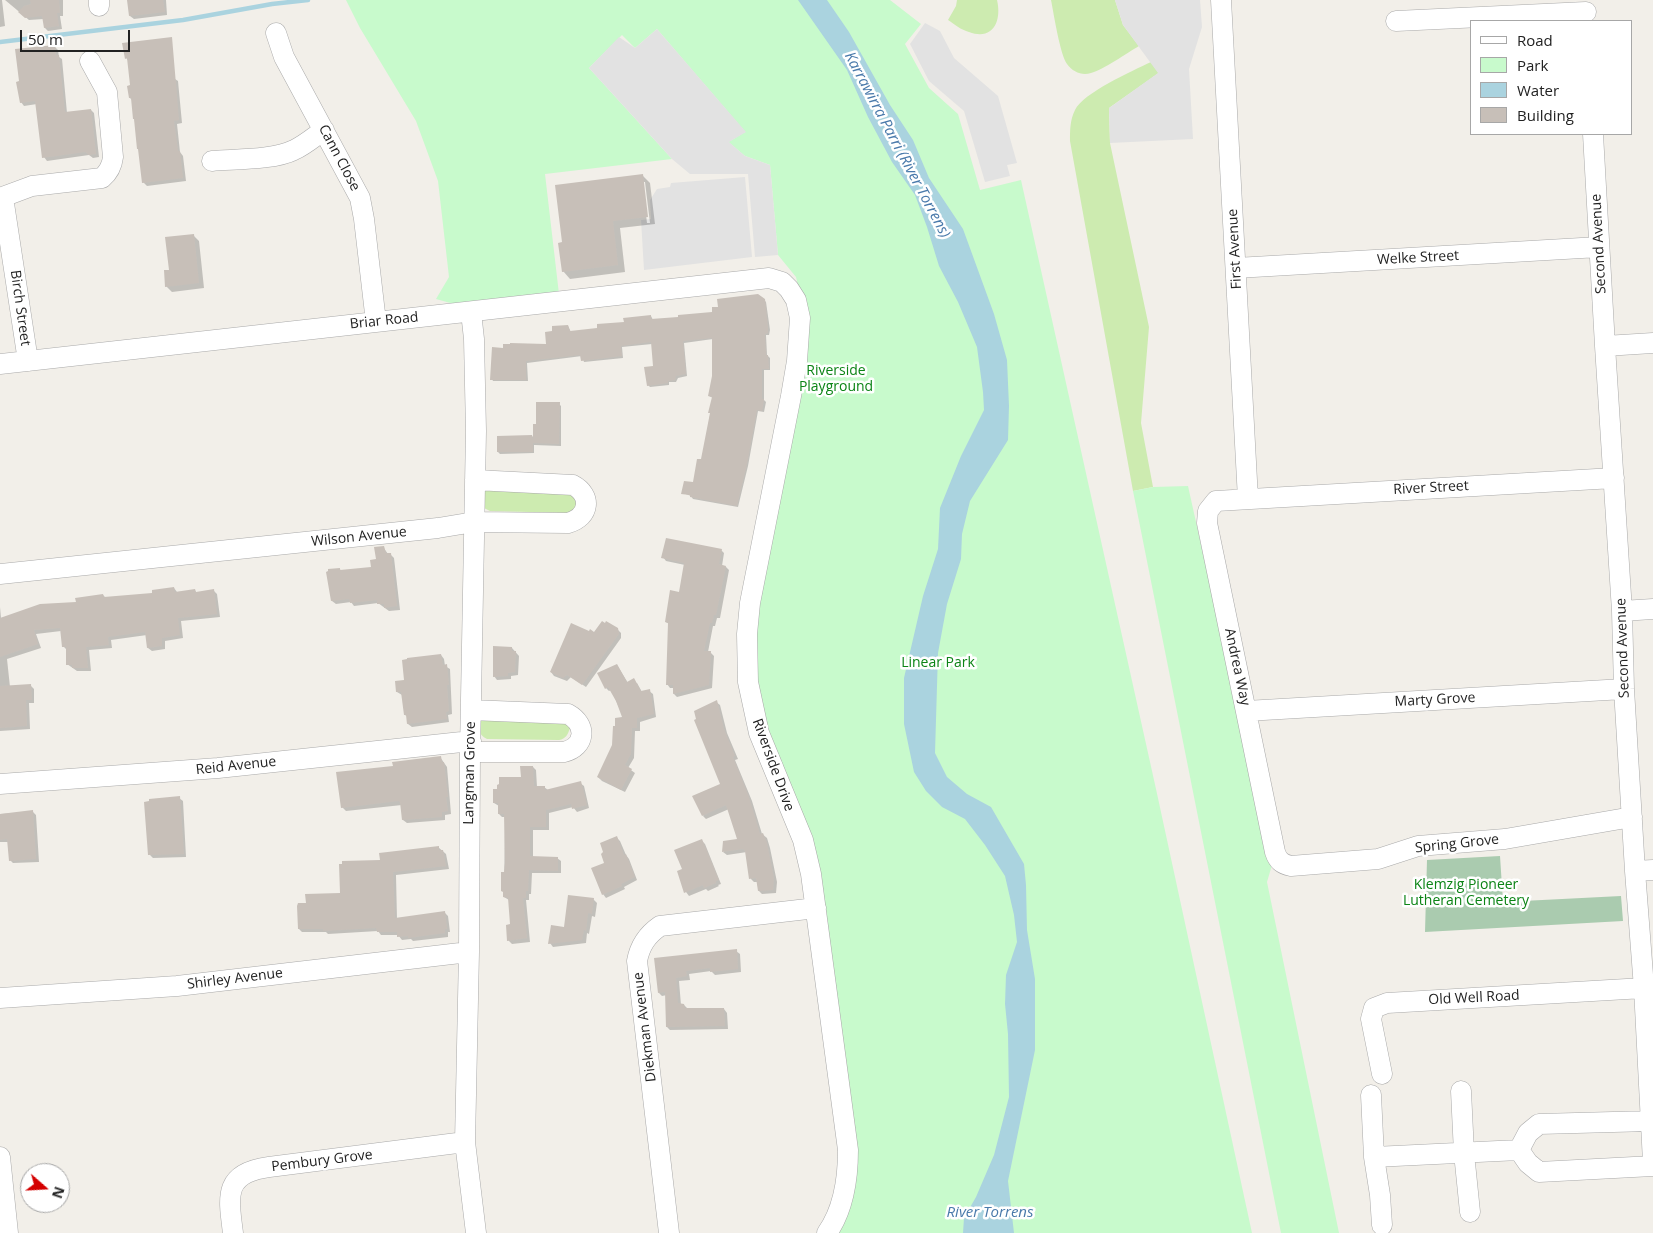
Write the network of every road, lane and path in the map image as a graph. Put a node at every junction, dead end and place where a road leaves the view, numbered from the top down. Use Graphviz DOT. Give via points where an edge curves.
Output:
graph roads {
  1 [pos="1221,0"];
  2 [pos="1586,11"];
  3 [pos="1396,21"];
  4 [pos="276,33"];
  5 [pos="90,61"];
  6 [pos="324,130"];
  7 [pos="1593,135"];
  8 [pos="212,161"];
  9 [pos="1,197"];
  10 [pos="1600,247"];
  11 [pos="1236,268"];
  12 [pos="769,278"];
  13 [pos="471,312"];
  14 [pos="376,322"];
  15 [pos="1653,343"];
  16 [pos="1604,346"];
  17 [pos="28,361"];
  18 [pos="0,364"];
  19 [pos="1614,478"];
  20 [pos="475,480"];
  21 [pos="1248,499"];
  22 [pos="474,522"];
  23 [pos="0,574"];
  24 [pos="1653,609"];
  25 [pos="1622,610"];
  26 [pos="1624,689"];
  27 [pos="471,710"];
  28 [pos="1246,712"];
  29 [pos="470,746"];
  30 [pos="0,784"];
  31 [pos="1632,817"];
  32 [pos="1283,864"];
  33 [pos="1644,870"];
  34 [pos="816,908"];
  35 [pos="469,952"];
  36 [pos="1644,988"];
  37 [pos="0,998"];
  38 [pos="1382,1074"];
  39 [pos="1461,1091"];
  40 [pos="1371,1096"];
  41 [pos="1651,1108"];
  42 [pos="465,1142"];
  43 [pos="1519,1150"];
  44 [pos="1464,1153"];
  45 [pos="0,1157"];
  46 [pos="1374,1157"];
  47 [pos="1653,1162"];
  48 [pos="1653,1166"];
  49 [pos="1470,1212"];
  50 [pos="1382,1225"];
  51 [pos="8,1233"];
  52 [pos="233,1233"];
  53 [pos="476,1233"];
  54 [pos="669,1233"];
  55 [pos="827,1233"];
  1 -- 11 [label="street, First Avenue"];
  2 -- 3 [label="street"];
  4 -- 6 [label="street, Cann Close" via="284,57"];
  5 -- 9 [label="street" via="108,102 114,157 108,172 102,178 32,186"];
  6 -- 8 [label="street" via="294,150 273,156"];
  6 -- 14 [label="street, Cann Close" via="362,206"];
  7 -- 10 [label="street, Second Avenue"];
  9 -- 17 [label="street, Birch Street"];
  10 -- 11 [label="street, Welke Street"];
  10 -- 16 [label="street, Second Avenue"];
  11 -- 21 [label="street, First Avenue"];
  12 -- 13 [label="street, Briar Road"];
  12 -- 34 [label="street, Riverside Drive" via="782,282 789,289 796,300 800,318 792,396 750,603 748,682 759,733 803,840"];
  13 -- 14 [label="street, Briar Road"];
  13 -- 20 [label="street, Langman Grove"];
  14 -- 17 [label="street, Briar Road"];
  15 -- 16 [label="street"];
  16 -- 19 [label="street, Second Avenue"];
  17 -- 18 [label="street, Briar Road"];
  19 -- 21 [label="street, River Street"];
  19 -- 25 [label="street, Second Avenue"];
  20 -- 22 [label="street, Langman Grove"];
  20 -- 22 [label="street, Wilson Avenue" via="572,484 584,494 586,504 582,515 575,521"];
  21 -- 28 [label="street, Andrea Way" via="1216,502 1208,511 1206,523"];
  22 -- 23 [label="street, Wilson Avenue"];
  22 -- 27 [label="street, Langman Grove"];
  24 -- 25 [label="street"];
  25 -- 26 [label="street, Second Avenue"];
  26 -- 28 [label="street, Marty Grove"];
  26 -- 31 [label="street, Second Avenue"];
  27 -- 29 [label="street, Langman Grove"];
  27 -- 29 [label="street, Reid Avenue" via="568,714 580,724 582,734 578,745 564,752"];
  28 -- 32 [label="street, Andrea Way" via="1277,857"];
  29 -- 30 [label="street, Reid Avenue"];
  29 -- 35 [label="street, Langman Grove"];
  31 -- 32 [label="street, Spring Grove" via="1505,839 1418,846 1378,859"];
  31 -- 33 [label="street, Second Avenue"];
  33 -- 36 [label="street, Second Avenue"];
  34 -- 54 [label="street, Diekman Avenue" via="660,926 645,939 639,951 637,961"];
  34 -- 55 [label="street, Riverside Drive" via="848,1150 848,1176 842,1204"];
  35 -- 37 [label="street, Shirley Avenue" via="178,986"];
  35 -- 42 [label="street, Langman Grove"];
  36 -- 38 [label="street, Old Well Road" via="1387,1003 1374,1008 1371,1018"];
  36 -- 41 [label="street, Second Avenue"];
  39 -- 44 [label="street"];
  40 -- 46 [label="street"];
  41 -- 43 [label="street" via="1538,1124 1528,1133"];
  41 -- 47 [label="street, Second Avenue"];
  42 -- 52 [label="street, Pembury Grove" via="248,1172 237,1179 230,1191"];
  42 -- 53 [label="street, Langman Grove"];
  43 -- 44 [label="street"];
  43 -- 48 [label="street" via="1539,1172"];
  44 -- 46 [label="street"];
  44 -- 49 [label="street"];
  45 -- 51 [label="street"];
  46 -- 50 [label="street"];
}
